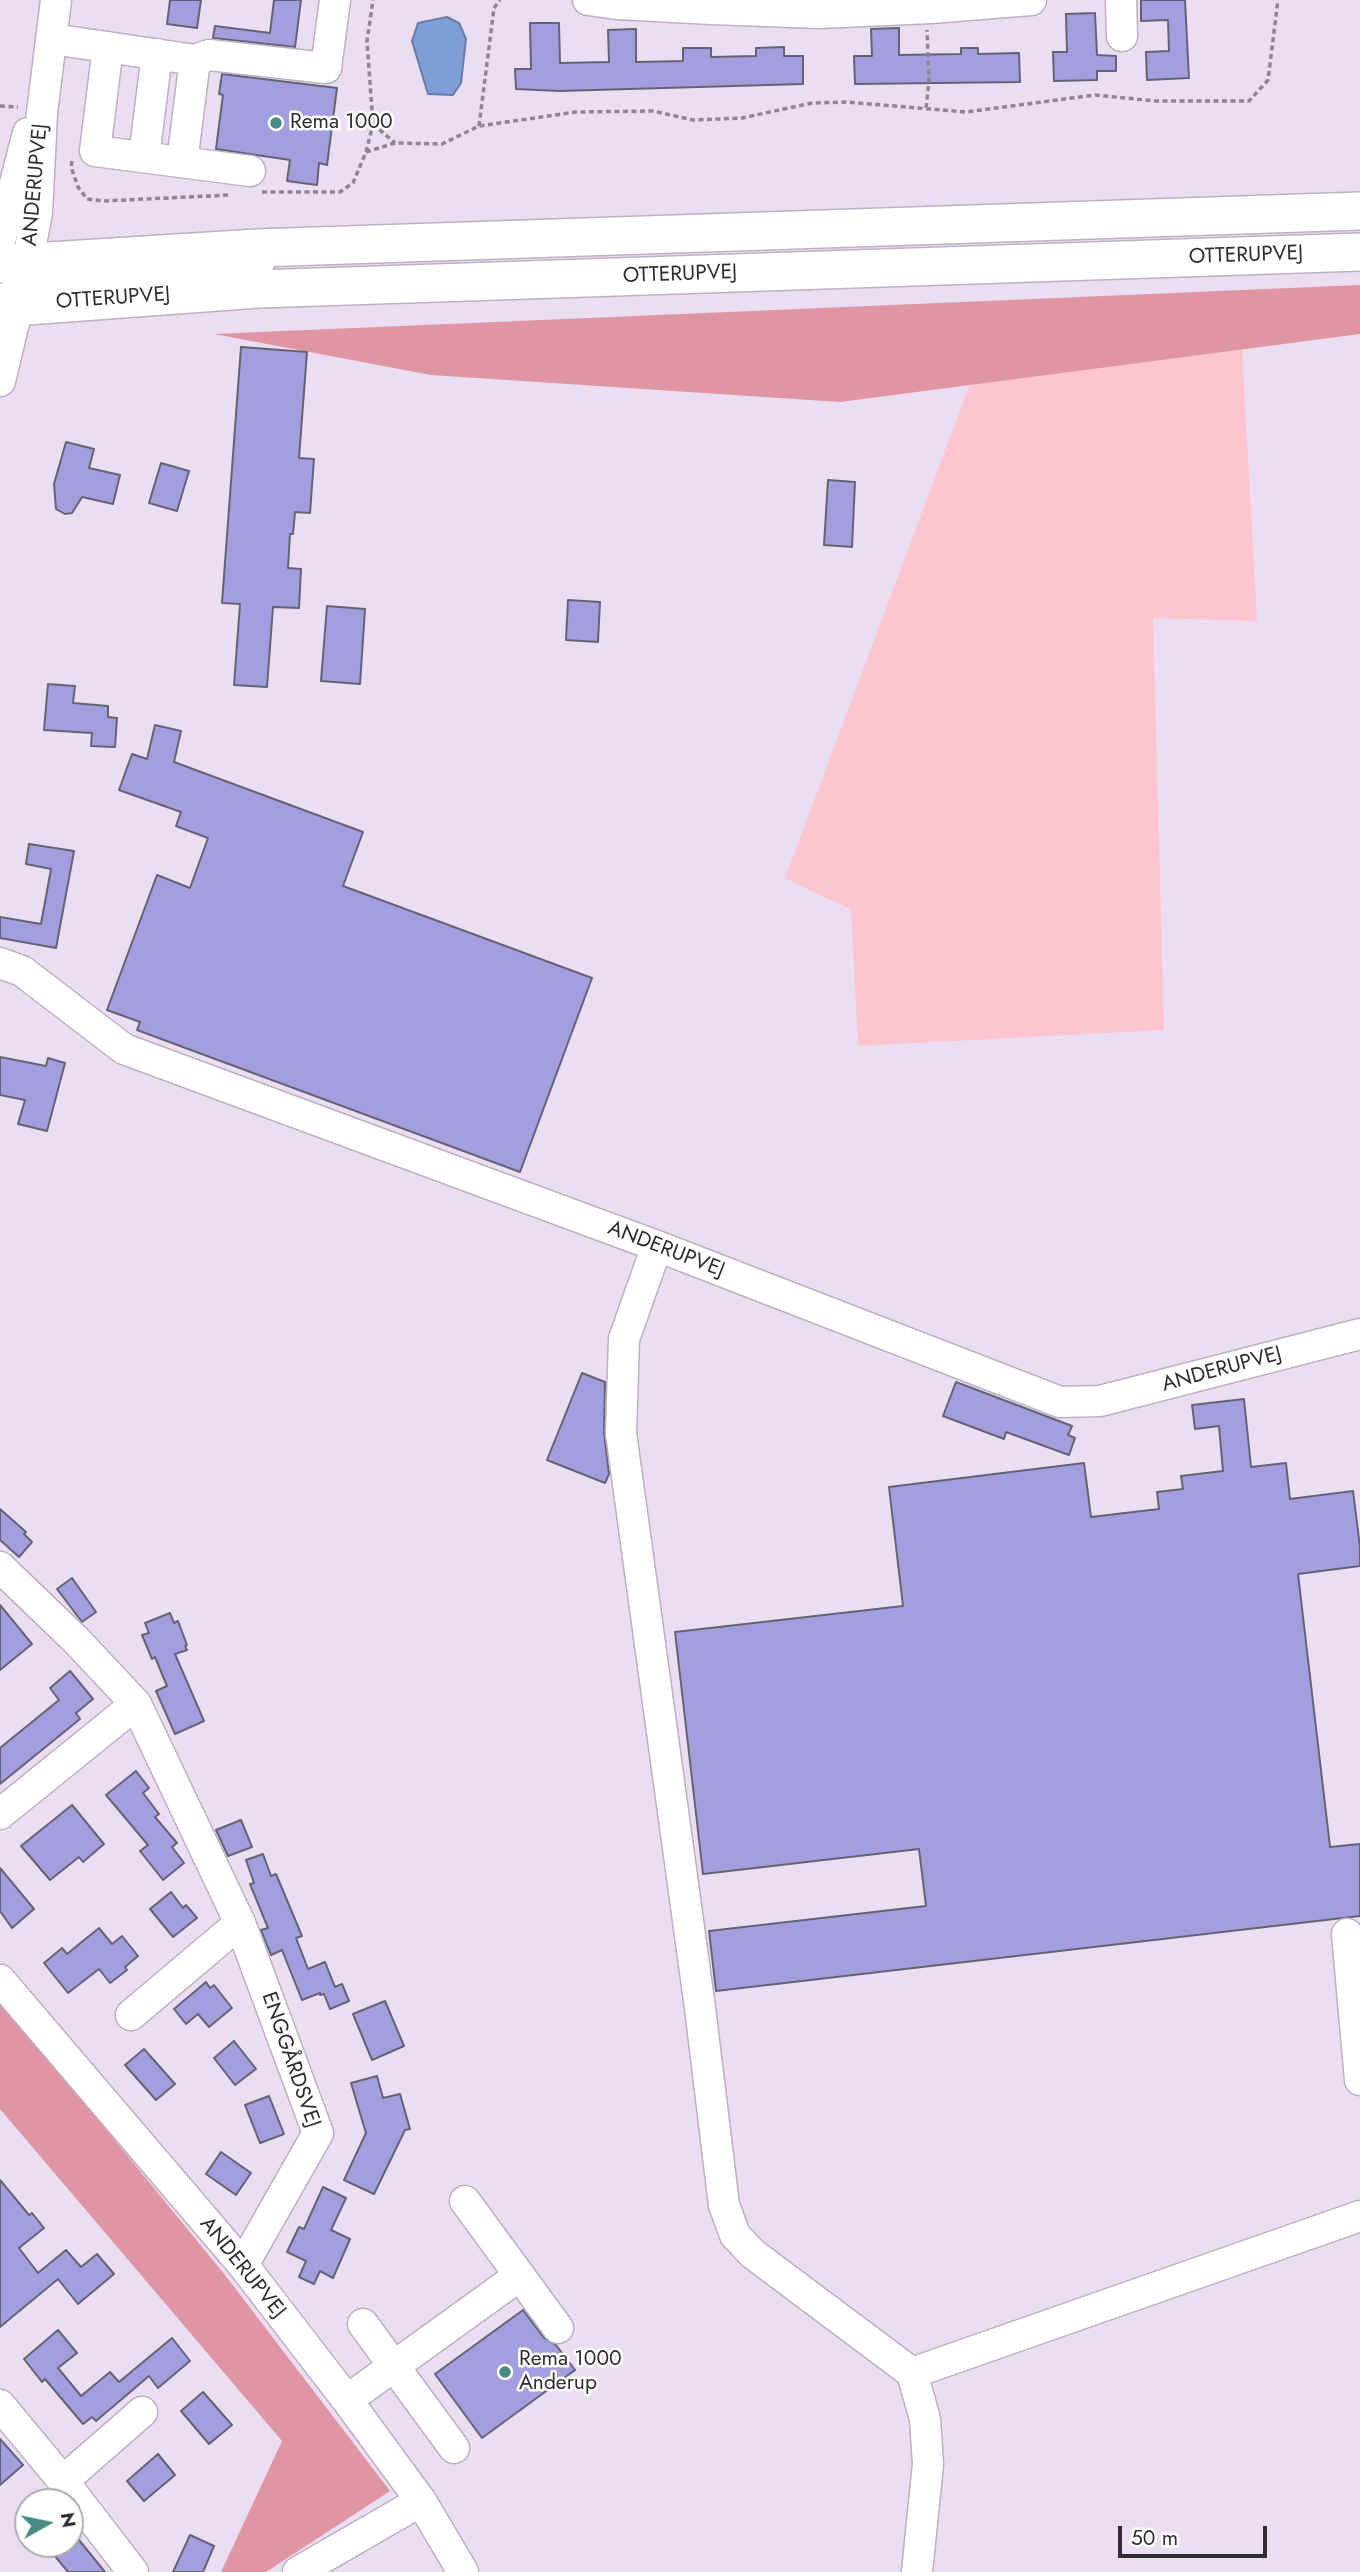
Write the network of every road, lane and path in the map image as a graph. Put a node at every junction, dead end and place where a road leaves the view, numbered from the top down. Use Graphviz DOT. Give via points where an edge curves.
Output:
graph roads {
  1 [pos="55,0"];
  2 [pos="335,0"];
  3 [pos="500,0"];
  4 [pos="588,0"];
  5 [pos="1031,0"];
  6 [pos="1121,0"];
  7 [pos="1278,0"];
  8 [pos="712,5"];
  9 [pos="929,5"];
  10 [pos="1122,36"];
  11 [pos="52,39"];
  12 [pos="108,47"];
  13 [pos="156,54"];
  14 [pos="195,60"];
  15 [pos="926,108"];
  16 [pos="373,124"];
  17 [pos="479,126"];
  18 [pos="395,143"];
  19 [pos="366,152"];
  20 [pos="144,157"];
  21 [pos="182,162"];
  22 [pos="250,171"];
  23 [pos="1360,211"];
  24 [pos="1360,252"];
  25 [pos="9,281"];
  26 [pos="0,381"];
  27 [pos="0,962"];
  28 [pos="657,1246"];
  29 [pos="1360,1334"];
  30 [pos="0,1567"];
  31 [pos="136,1704"];
  32 [pos="0,1814"];
  33 [pos="240,1923"];
  34 [pos="1347,1934"];
  35 [pos="0,1980"];
  36 [pos="131,2015"];
  37 [pos="1360,2080"];
  38 [pos="465,2201"];
  39 [pos="1360,2216"];
  40 [pos="243,2265"];
  41 [pos="519,2276"];
  42 [pos="363,2324"];
  43 [pos="558,2328"];
  44 [pos="394,2367"];
  45 [pos="912,2373"];
  46 [pos="347,2400"];
  47 [pos="0,2404"];
  48 [pos="142,2412"];
  49 [pos="454,2448"];
  50 [pos="63,2481"];
  51 [pos="421,2501"];
  52 [pos="133,2572"];
  53 [pos="298,2572"];
  54 [pos="463,2572"];
  55 [pos="917,2572"];
  1 -- 11 [label="street, ANDERUPVEJ"];
  2 -- 14 [label="street" via="326,68 209,55"];
  3 -- 17 [label="path" via="494,8"];
  4 -- 8 [label="street"];
  5 -- 9 [label="street"];
  6 -- 10 [label="street"];
  7 -- 15 [label="path" via="1268,80 1249,101 1156,101 1095,95 966,112"];
  8 -- 9 [label="street" via="819,13"];
  9 -- 15 [label="path"];
  11 -- 12 [label="street"];
  11 -- 25 [label="street, ANDERUPVEJ" via="42,113 37,213"];
  12 -- 13 [label="street"];
  12 -- 20 [label="street" via="95,151"];
  13 -- 14 [label="street"];
  13 -- 20 [label="street"];
  14 -- 21 [label="street"];
  15 -- 17 [label="path" via="812,103 742,118 693,120 653,111 576,112"];
  16 -- 18 [label="path"];
  17 -- 18 [label="path" via="442,144"];
  18 -- 19 [label="path"];
  20 -- 21 [label="street"];
  21 -- 22 [label="street"];
  23 -- 25 [label="main road, OTTERUPVEJ" via="257,248"];
  24 -- 25 [label="main road, OTTERUPVEJ" via="258,289"];
  25 -- 26 [label="street, ANDERUPVEJ"];
  27 -- 28 [label="street, ANDERUPVEJ" via="22,971 124,1049"];
  28 -- 29 [label="street, ANDERUPVEJ" via="1060,1402 1112,1399"];
  28 -- 45 [label="street" via="624,1339 621,1433 724,2205 735,2235 753,2254"];
  30 -- 31 [label="street, ENGGÅRDSVEJ"];
  31 -- 32 [label="street"];
  31 -- 33 [label="street, ENGGÅRDSVEJ"];
  33 -- 36 [label="street"];
  33 -- 40 [label="street, ENGGÅRDSVEJ" via="318,2133"];
  34 -- 37 [label="street"];
  35 -- 40 [label="street, ANDERUPVEJ"];
  38 -- 41 [label="street"];
  39 -- 45 [label="street"];
  40 -- 46 [label="street, ANDERUPVEJ"];
  41 -- 43 [label="street"];
  41 -- 44 [label="street"];
  42 -- 44 [label="street"];
  44 -- 46 [label="street"];
  44 -- 49 [label="street"];
  45 -- 55 [label="street" via="925,2419 928,2465"];
  46 -- 51 [label="street, ANDERUPVEJ"];
  47 -- 50 [label="street"];
  48 -- 50 [label="street"];
  50 -- 52 [label="street"];
  51 -- 53 [label="street"];
  51 -- 54 [label="street, ANDERUPVEJ"];
}
